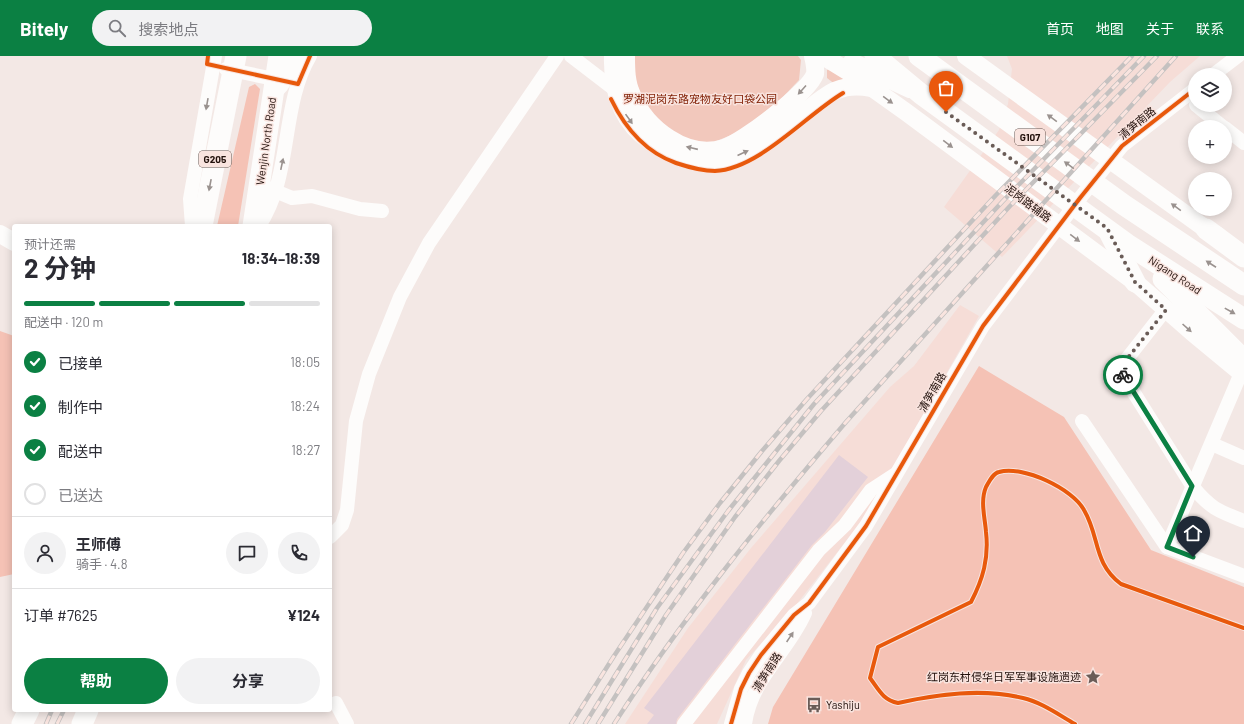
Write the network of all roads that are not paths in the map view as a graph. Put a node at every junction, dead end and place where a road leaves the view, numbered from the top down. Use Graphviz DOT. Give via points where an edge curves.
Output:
graph roads {
  1 [pos="236,56"];
  2 [pos="279,56"];
  3 [pos="296,56"];
  4 [pos="310,56"];
  5 [pos="557,56"];
  6 [pos="571,56"];
  7 [pos="613,56"];
  8 [pos="626,56"];
  9 [pos="813,56"];
  10 [pos="823,56"];
  11 [pos="840,56"];
  12 [pos="875,56"];
  13 [pos="919,56"];
  14 [pos="966,56"];
  15 [pos="1227,56"];
  16 [pos="1238,56"];
  17 [pos="219,59"];
  18 [pos="1215,68"];
  19 [pos="1222,68"];
  20 [pos="298,84"];
  21 [pos="872,88"];
  22 [pos="614,89"];
  23 [pos="228,92"];
  24 [pos="921,94"];
  25 [pos="272,98"];
  26 [pos="1188,100"];
  27 [pos="1209,112"];
  28 [pos="1216,120"];
  29 [pos="1232,134"];
  30 [pos="1244,143"];
  31 [pos="268,188"];
  32 [pos="382,211"];
  33 [pos="192,224"];
  34 [pos="202,224"];
  35 [pos="254,224"];
  36 [pos="260,224"];
  37 [pos="1107,228"];
  38 [pos="1206,229"];
  39 [pos="0,234"];
  40 [pos="12,241"];
  41 [pos="1126,244"];
  42 [pos="0,247"];
  43 [pos="1244,250"];
  44 [pos="12,253"];
  45 [pos="1244,257"];
  46 [pos="1135,282"];
  47 [pos="1244,285"];
  48 [pos="1166,310"];
  49 [pos="1244,319"];
  50 [pos="1243,369"];
  51 [pos="1082,421"];
  52 [pos="1212,444"];
  53 [pos="1244,458"];
  54 [pos="898,472"];
  55 [pos="1192,486"];
  56 [pos="1244,521"];
  57 [pos="332,535"];
  58 [pos="1167,547"];
  59 [pos="1244,576"];
  60 [pos="809,603"];
  61 [pos="336,703"];
  62 [pos="28,712"];
  63 [pos="87,712"];
  64 [pos="22,724"];
  65 [pos="82,724"];
  66 [pos="347,724"];
  67 [pos="684,724"];
  68 [pos="731,724"];
  69 [pos="745,724"];
  1 -- 23 [label="highway, G205"];
  2 -- 25 [label="highway, Wenjin North Road"];
  3 -- 25 [label="highway"];
  4 -- 20 [label="street"];
  5 -- 57 [label="street" via="429,243 400,297 369,374 356,421 347,510 342,525"];
  6 -- 22 [label="street"];
  7 -- 22 [label="main road"];
  9 -- 8 [label="main road, one-way" via="815,74 793,100 739,141 712,150 692,149 674,142 657,130 643,115 631,94 626,73"];
  10 -- 21 [label="main road, 泥岗路辅路"];
  11 -- 24 [label="main road"];
  12 -- 24 [label="highway, G107"];
  47 -- 13 [label="highway, G107, one-way" via="1124,205"];
  38 -- 14 [label="main road, one-way"];
  15 -- 18 [label="street"];
  16 -- 19 [label="street"];
  17 -- 20 [label="street"];
  17 -- 23 [label="highway"];
  17 -- 33 [label="street, one-way" via="190,199"];
  31 -- 20 [label="street, one-way"];
  22 -- 21 [label="main road, one-way" via="629,121 646,138 664,151 679,157 710,163 728,160 748,151 789,125 833,91 858,85"];
  21 -- 46 [label="main road, 泥岗路辅路, one-way"];
  23 -- 34 [label="highway, G205, one-way"];
  24 -- 37 [label="highway, G107"];
  25 -- 31 [label="highway, Wenjin North Road"];
  26 -- 54 [label="street, 清笋南路" via="1122,146 1080,198 983,326"];
  27 -- 28 [label="street"];
  29 -- 30 [label="street"];
  31 -- 32 [label="street" via="292,198 312,196 360,209"];
  31 -- 35 [label="highway, Wenjin North Road"];
  31 -- 36 [label="street" via="269,212"];
  37 -- 41 [label="highway, Nigang Road / G107"];
  37 -- 46 [label="highway"];
  38 -- 43 [label="main road"];
  38 -- 45 [label="highway"];
  39 -- 40 [label="main road"];
  41 -- 49 [label="highway, Nigang Road / G107, one-way"];
  41 -- 50 [label="highway"];
  42 -- 44 [label="main road"];
  46 -- 48 [label="main road, 泥岗路辅路"];
  48 -- 50 [label="main road, 泥岗路辅路, one-way"];
  48 -- 55 [label="street" via="1119,369"];
  50 -- 52 [label="street"];
  51 -- 58 [label="street"];
  52 -- 53 [label="street"];
  52 -- 55 [label="street"];
  54 -- 60 [label="street, 清笋南路" via="866,526"];
  54 -- 67 [label="street" via="871,490 845,525 819,550"];
  55 -- 56 [label="street" via="1206,503 1217,511"];
  55 -- 58 [label="street"];
  58 -- 59 [label="street"];
  60 -- 68 [label="street, 清笋南路" via="794,615 749,673 741,688"];
  69 -- 60 [label="street, 清笋南路, one-way" via="760,681 802,619"];
  61 -- 66 [label="street"];
  62 -- 64 [label="highway"];
  63 -- 65 [label="highway"];
}
